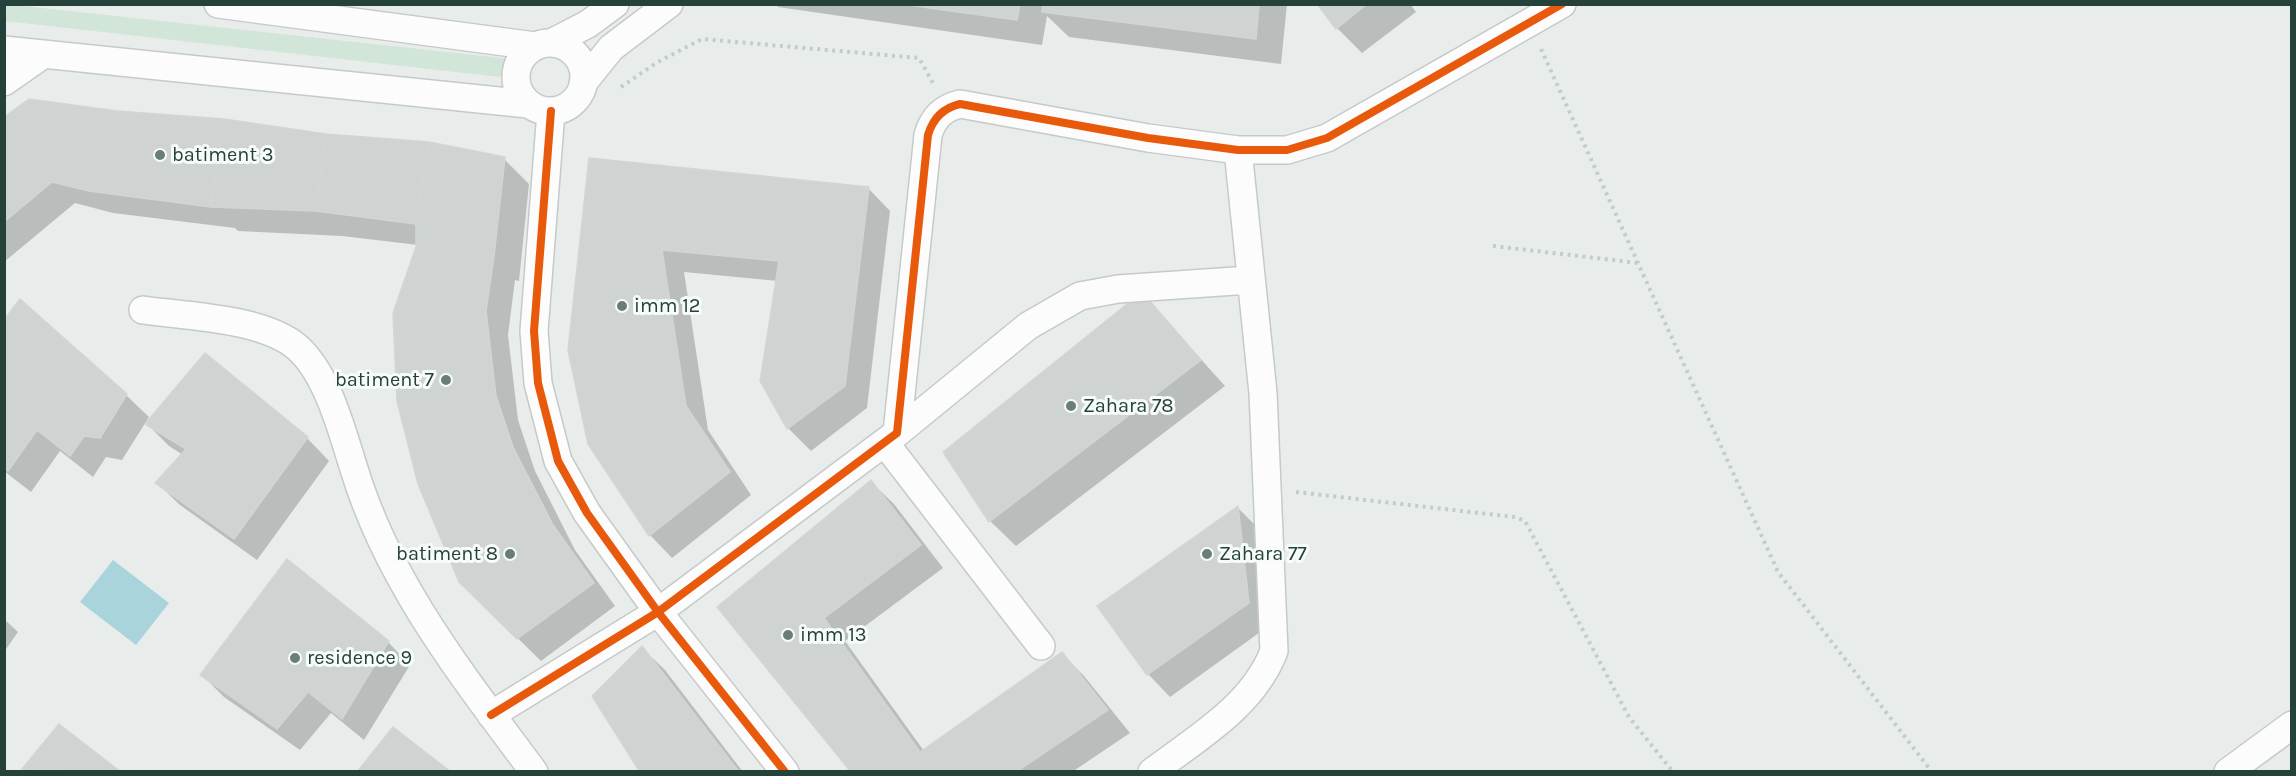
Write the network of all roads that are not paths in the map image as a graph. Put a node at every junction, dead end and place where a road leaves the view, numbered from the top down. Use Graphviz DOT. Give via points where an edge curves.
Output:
graph roads {
  1 [pos="218,4"];
  2 [pos="615,4"];
  3 [pos="669,4"];
  4 [pos="1562,4"];
  5 [pos="543,45"];
  6 [pos="4,50"];
  7 [pos="44,54"];
  8 [pos="4,82"];
  9 [pos="558,100"];
  10 [pos="1238,150"];
  11 [pos="1250,280"];
  12 [pos="143,309"];
  13 [pos="891,438"];
  14 [pos="658,612"];
  15 [pos="1041,646"];
  16 [pos="490,714"];
  17 [pos="2292,724"];
  18 [pos="534,771"];
  19 [pos="785,771"];
  20 [pos="1152,771"];
  21 [pos="2228,771"];
  1 -- 5 [label="street"];
  2 -- 5 [label="street" via="588,24"];
  3 -- 9 [label="street" via="611,48"];
  4 -- 10 [label="street" via="1318,142 1287,150"];
  5 -- 9 [label="street" via="572,51 579,60"];
  5 -- 9 [label="street" via="524,55 515,80 520,93"];
  6 -- 7 [label="street"];
  7 -- 8 [label="street"];
  7 -- 9 [label="street" via="442,97"];
  9 -- 14 [label="street" via="534,331 540,392 558,461 587,513"];
  10 -- 11 [label="street"];
  10 -- 13 [label="street" via="960,104 947,107 932,123 928,135"];
  11 -- 13 [label="street" via="1118,289 1080,296 1028,326"];
  11 -- 20 [label="street" via="1263,393 1275,638 1270,663 1248,695"];
  12 -- 16 [label="street" via="245,325 267,331 302,352 314,368 340,426 364,502 395,570 434,636"];
  13 -- 14 [label="street"];
  13 -- 15 [label="street"];
  14 -- 16 [label="street"];
  14 -- 19 [label="street"];
  16 -- 18 [label="street"];
  17 -- 21 [label="street"];
}
